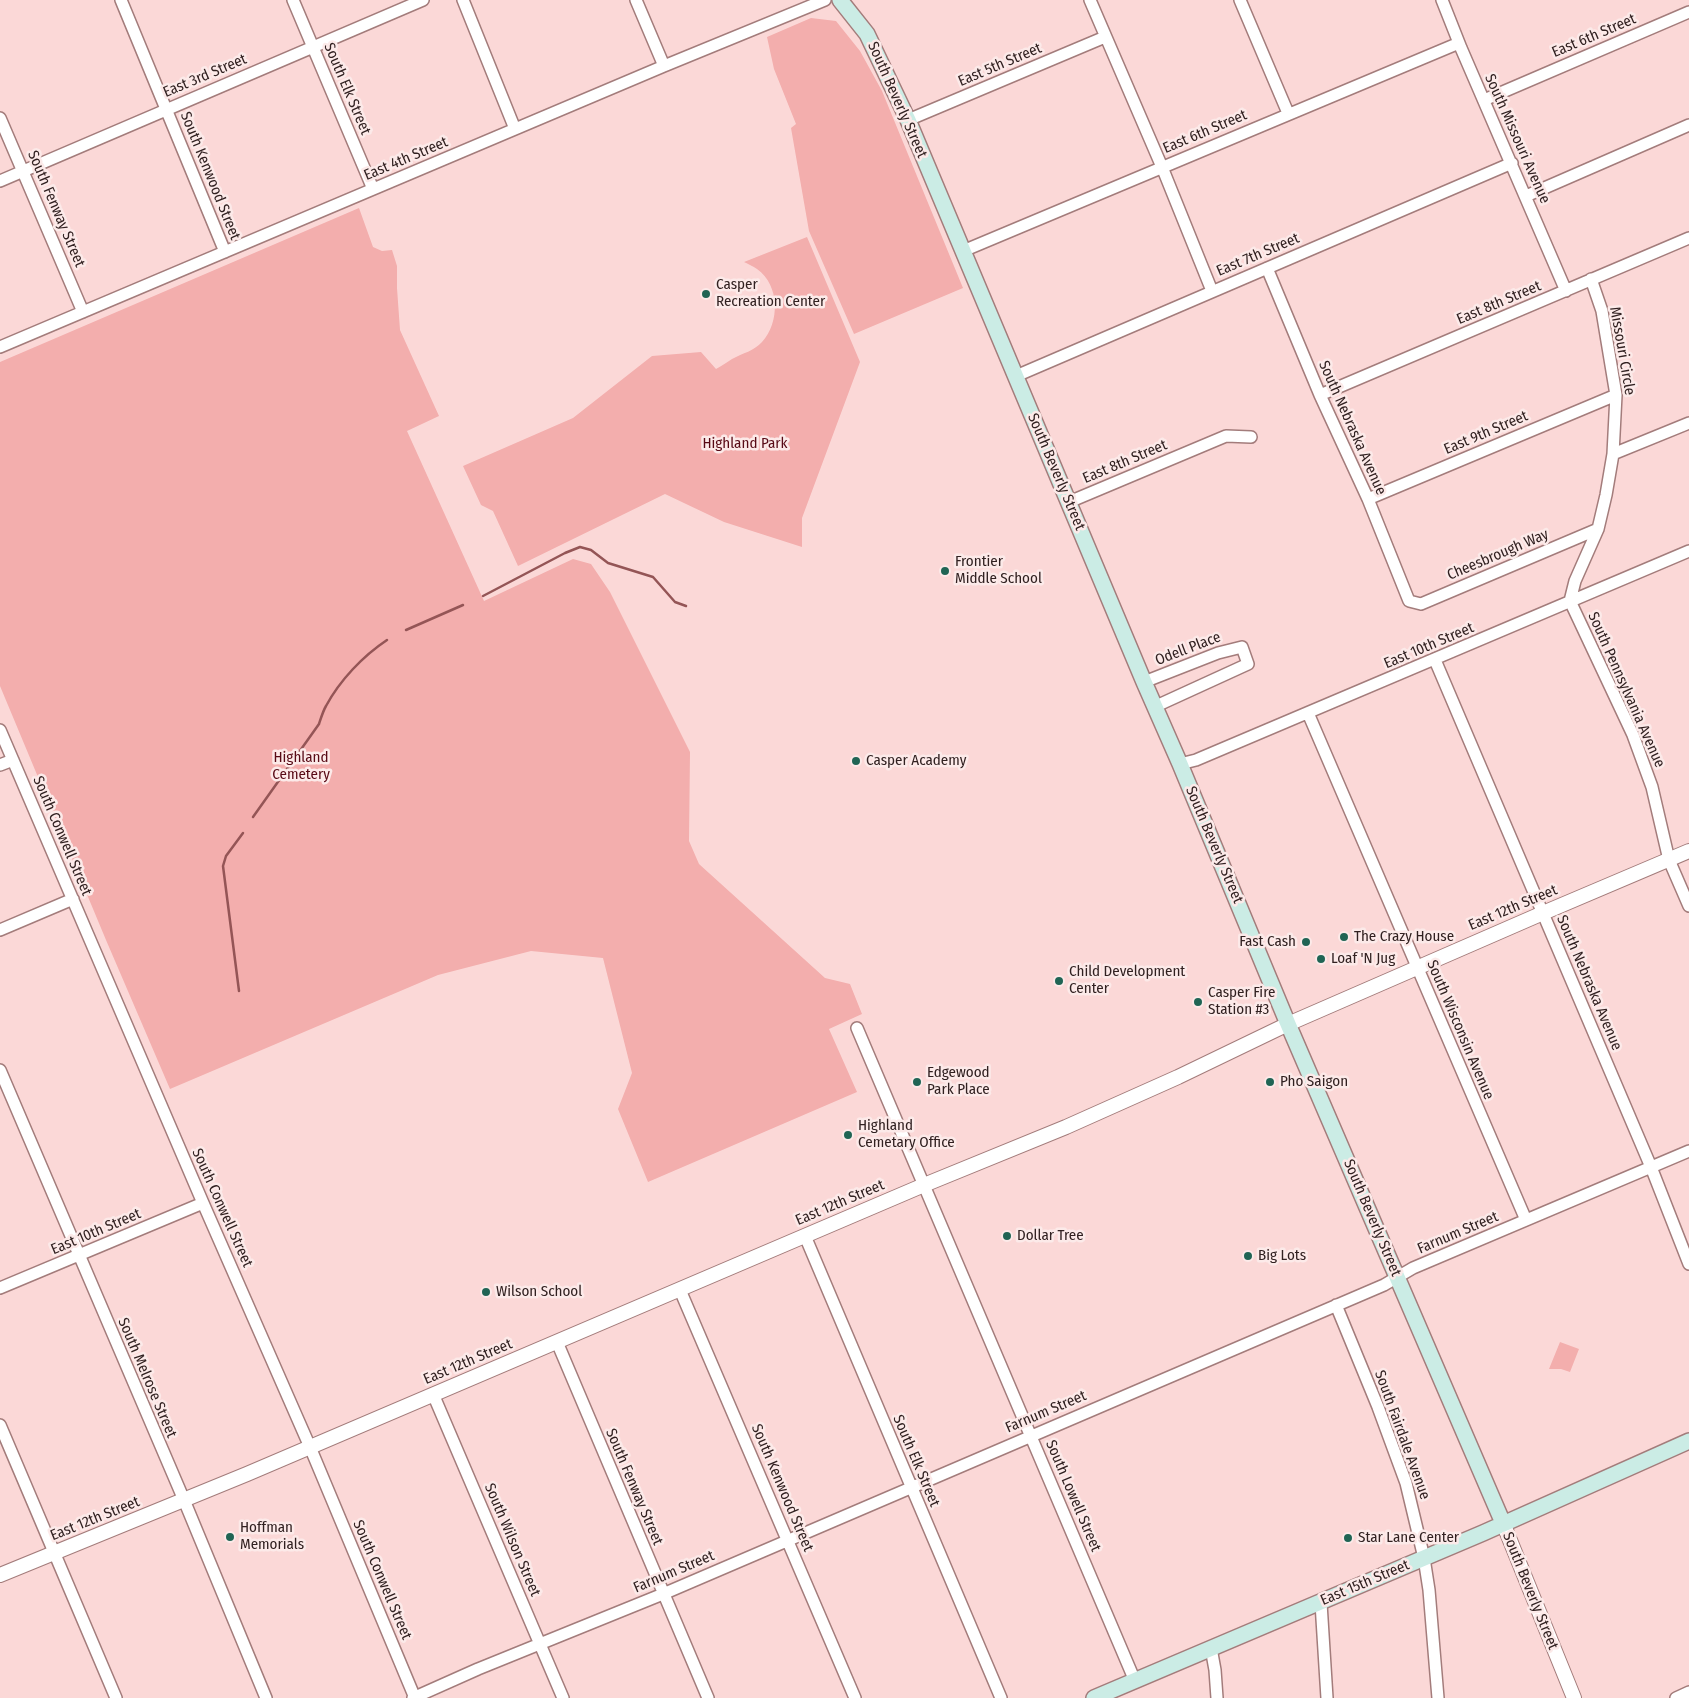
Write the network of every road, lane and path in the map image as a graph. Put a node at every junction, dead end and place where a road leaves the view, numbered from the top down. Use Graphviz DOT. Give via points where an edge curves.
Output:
graph roads {
  1 [pos="121,0"];
  2 [pos="293,0"];
  3 [pos="423,0"];
  4 [pos="463,0"];
  5 [pos="636,0"];
  6 [pos="825,0"];
  7 [pos="840,0"];
  8 [pos="1090,0"];
  9 [pos="1240,0"];
  10 [pos="1442,0"];
  11 [pos="1689,12"];
  12 [pos="1105,37"];
  13 [pos="1459,43"];
  14 [pos="312,46"];
  15 [pos="664,66"];
  16 [pos="1484,100"];
  17 [pos="166,109"];
  18 [pos="1288,113"];
  19 [pos="0,118"];
  20 [pos="908,120"];
  21 [pos="1689,125"];
  22 [pos="515,129"];
  23 [pos="1512,163"];
  24 [pos="1162,167"];
  25 [pos="23,171"];
  26 [pos="0,181"];
  27 [pos="373,189"];
  28 [pos="1526,196"];
  29 [pos="1689,238"];
  30 [pos="963,251"];
  31 [pos="225,252"];
  32 [pos="1267,268"];
  33 [pos="1591,279"];
  34 [pos="1566,290"];
  35 [pos="1212,291"];
  36 [pos="83,312"];
  37 [pos="0,348"];
  38 [pos="1016,376"];
  39 [pos="1320,395"];
  40 [pos="1616,395"];
  41 [pos="1689,422"];
  42 [pos="1251,437"];
  43 [pos="1614,454"];
  44 [pos="1368,500"];
  45 [pos="1069,502"];
  46 [pos="1598,530"];
  47 [pos="1689,551"];
  48 [pos="1409,601"];
  49 [pos="1570,601"];
  50 [pos="1435,660"];
  51 [pos="1144,682"];
  52 [pos="1154,707"];
  53 [pos="1308,713"];
  54 [pos="0,730"];
  55 [pos="13,760"];
  56 [pos="1180,764"];
  57 [pos="0,765"];
  58 [pos="1689,851"];
  59 [pos="1669,860"];
  60 [pos="73,900"];
  61 [pos="1689,906"];
  62 [pos="1543,913"];
  63 [pos="0,929"];
  64 [pos="1417,967"];
  65 [pos="1288,1024"];
  66 [pos="857,1028"];
  67 [pos="0,1070"];
  68 [pos="1689,1151"];
  69 [pos="1651,1167"];
  70 [pos="924,1185"];
  71 [pos="203,1203"];
  72 [pos="1526,1220"];
  73 [pos="805,1236"];
  74 [pos="78,1255"];
  75 [pos="1689,1264"];
  76 [pos="1397,1277"];
  77 [pos="0,1288"];
  78 [pos="680,1290"];
  79 [pos="1336,1305"];
  80 [pos="557,1342"];
  81 [pos="433,1394"];
  82 [pos="0,1425"];
  83 [pos="1031,1435"];
  84 [pos="1689,1441"];
  85 [pos="310,1447"];
  86 [pos="911,1487"];
  87 [pos="184,1500"];
  88 [pos="1503,1523"];
  89 [pos="788,1539"];
  90 [pos="54,1552"];
  91 [pos="1424,1558"];
  92 [pos="0,1575"];
  93 [pos="663,1594"];
  94 [pos="1321,1603"];
  95 [pos="540,1644"];
  96 [pos="1211,1648"];
  97 [pos="1135,1681"];
  98 [pos="1689,1692"];
  99 [pos="116,1698"];
  100 [pos="266,1698"];
  101 [pos="415,1698"];
  102 [pos="563,1698"];
  103 [pos="708,1698"];
  104 [pos="855,1698"];
  105 [pos="1001,1698"];
  106 [pos="1094,1698"];
  107 [pos="1217,1698"];
  108 [pos="1327,1698"];
  109 [pos="1438,1698"];
  110 [pos="1574,1698"];
  111 [pos="1676,1698"];
  1 -- 17 [label="street, South Kenwood Street"];
  2 -- 14 [label="street, South Elk Street"];
  3 -- 14 [label="street, East 3rd Street"];
  4 -- 22 [label="street"];
  5 -- 15 [label="street"];
  6 -- 15 [label="street, East 4th Street"];
  7 -- 20 [label="main road, South Beverly Street" via="867,34"];
  8 -- 12 [label="street"];
  9 -- 18 [label="street"];
  10 -- 13 [label="street, South Missouri Avenue"];
  11 -- 16 [label="street, East 6th Street"];
  12 -- 20 [label="street, East 5th Street"];
  12 -- 24 [label="street"];
  13 -- 16 [label="street, South Missouri Avenue"];
  13 -- 18 [label="street, East 6th Street"];
  14 -- 17 [label="street, East 3rd Street"];
  14 -- 27 [label="street, South Elk Street"];
  15 -- 22 [label="street, East 4th Street"];
  16 -- 23 [label="street, South Missouri Avenue"];
  17 -- 25 [label="street, East 3rd Street"];
  17 -- 31 [label="street, South Kenwood Street"];
  18 -- 24 [label="street, East 6th Street"];
  19 -- 25 [label="street, South Fenway Street"];
  20 -- 30 [label="main road, South Beverly Street"];
  21 -- 28 [label="street"];
  22 -- 27 [label="street, East 4th Street"];
  23 -- 28 [label="street, South Missouri Avenue"];
  23 -- 32 [label="street, East 7th Street"];
  24 -- 30 [label="street, East 6th Street"];
  24 -- 35 [label="street"];
  25 -- 26 [label="street, East 3rd Street"];
  25 -- 36 [label="street, South Fenway Street"];
  27 -- 31 [label="street, East 4th Street"];
  28 -- 34 [label="street, South Missouri Avenue"];
  29 -- 33 [label="street, East 8th Street"];
  30 -- 38 [label="main road, South Beverly Street"];
  31 -- 36 [label="street, East 4th Street"];
  32 -- 35 [label="street, East 7th Street"];
  32 -- 39 [label="street, South Nebraska Avenue"];
  33 -- 34 [label="street, East 8th Street"];
  33 -- 40 [label="street, Missouri Circle" via="1604,319"];
  34 -- 39 [label="street, East 8th Street"];
  35 -- 38 [label="street, East 7th Street"];
  36 -- 37 [label="street, East 4th Street"];
  38 -- 45 [label="main road, South Beverly Street"];
  39 -- 44 [label="street, South Nebraska Avenue"];
  40 -- 43 [label="street, Missouri Circle"];
  40 -- 44 [label="street, East 9th Street"];
  41 -- 43 [label="street"];
  42 -- 45 [label="street, East 8th Street" via="1226,436"];
  43 -- 46 [label="street, Missouri Circle"];
  44 -- 48 [label="street, South Nebraska Avenue"];
  45 -- 51 [label="main road, South Beverly Street"];
  46 -- 48 [label="street, Cheesbrough Way" via="1421,604"];
  46 -- 49 [label="street, Missouri Circle" via="1575,581"];
  47 -- 49 [label="street, East 10th Street"];
  49 -- 50 [label="street, East 10th Street"];
  49 -- 59 [label="street, South Pennsylvania Avenue" via="1633,735 1652,787"];
  50 -- 53 [label="street, East 10th Street"];
  50 -- 62 [label="street, South Nebraska Avenue"];
  51 -- 52 [label="main road, South Beverly Street"];
  51 -- 52 [label="street, Odell Place" via="1242,647 1248,664"];
  52 -- 56 [label="main road, South Beverly Street"];
  53 -- 56 [label="street, East 10th Street"];
  53 -- 64 [label="street, South Wisconsin Avenue"];
  54 -- 55 [label="street, South Conwell Street"];
  55 -- 57 [label="street"];
  55 -- 60 [label="street, South Conwell Street"];
  56 -- 65 [label="main road, South Beverly Street"];
  58 -- 59 [label="street, East 12th Street"];
  59 -- 61 [label="street, South Pennsylvania Avenue"];
  59 -- 62 [label="street, East 12th Street"];
  60 -- 63 [label="street"];
  60 -- 71 [label="street, South Conwell Street"];
  62 -- 64 [label="street, East 12th Street"];
  62 -- 69 [label="street, South Nebraska Avenue"];
  64 -- 65 [label="street, East 12th Street"];
  64 -- 72 [label="street, South Wisconsin Avenue"];
  65 -- 70 [label="street, East 12th Street" via="1162,1085"];
  65 -- 76 [label="main road, South Beverly Street"];
  66 -- 70 [label="street, South Lowell Street"];
  67 -- 74 [label="street, South Melrose Street"];
  68 -- 69 [label="street, Farnum Street"];
  69 -- 72 [label="street, Farnum Street"];
  69 -- 75 [label="street, South Nebraska Avenue"];
  70 -- 73 [label="street, East 12th Street"];
  70 -- 83 [label="street, South Lowell Street"];
  71 -- 74 [label="street, East 10th Street"];
  71 -- 85 [label="street, South Conwell Street"];
  72 -- 76 [label="street, Farnum Street"];
  73 -- 78 [label="street, East 12th Street"];
  73 -- 86 [label="street, South Elk Street"];
  74 -- 77 [label="street, East 10th Street"];
  74 -- 87 [label="street, South Melrose Street"];
  76 -- 79 [label="street, Farnum Street"];
  76 -- 88 [label="main road, South Beverly Street"];
  78 -- 80 [label="street, East 12th Street"];
  78 -- 89 [label="street, South Kenwood Street"];
  79 -- 83 [label="street, Farnum Street"];
  79 -- 91 [label="street, South Fairdale Avenue" via="1406,1483"];
  80 -- 81 [label="street, East 12th Street"];
  80 -- 93 [label="street, South Fenway Street"];
  81 -- 85 [label="street, East 12th Street"];
  81 -- 95 [label="street, South Wilson Street"];
  82 -- 90 [label="street"];
  83 -- 86 [label="street, Farnum Street"];
  83 -- 97 [label="street, South Lowell Street"];
  84 -- 88 [label="main road, East 15th Street"];
  85 -- 87 [label="street, East 12th Street"];
  85 -- 101 [label="street, South Conwell Street"];
  86 -- 89 [label="street, Farnum Street"];
  86 -- 105 [label="street, South Elk Street"];
  87 -- 90 [label="street, East 12th Street"];
  87 -- 100 [label="street, South Melrose Street"];
  88 -- 91 [label="main road, East 15th Street"];
  88 -- 110 [label="street, South Beverly Street"];
  89 -- 93 [label="street, Farnum Street"];
  89 -- 104 [label="street, South Kenwood Street"];
  90 -- 92 [label="street, East 12th Street"];
  90 -- 99 [label="street"];
  91 -- 94 [label="main road, East 15th Street"];
  91 -- 109 [label="street, South Fairdale Avenue"];
  93 -- 95 [label="street, Farnum Street"];
  93 -- 103 [label="street, South Fenway Street"];
  94 -- 96 [label="main road, East 15th Street"];
  94 -- 108 [label="street"];
  95 -- 101 [label="street, Farnum Street"];
  95 -- 102 [label="street, South Wilson Street"];
  96 -- 97 [label="main road, East 15th Street"];
  96 -- 107 [label="street"];
  97 -- 106 [label="main road, East 15th Street"];
  98 -- 111 [label="street"];
}
